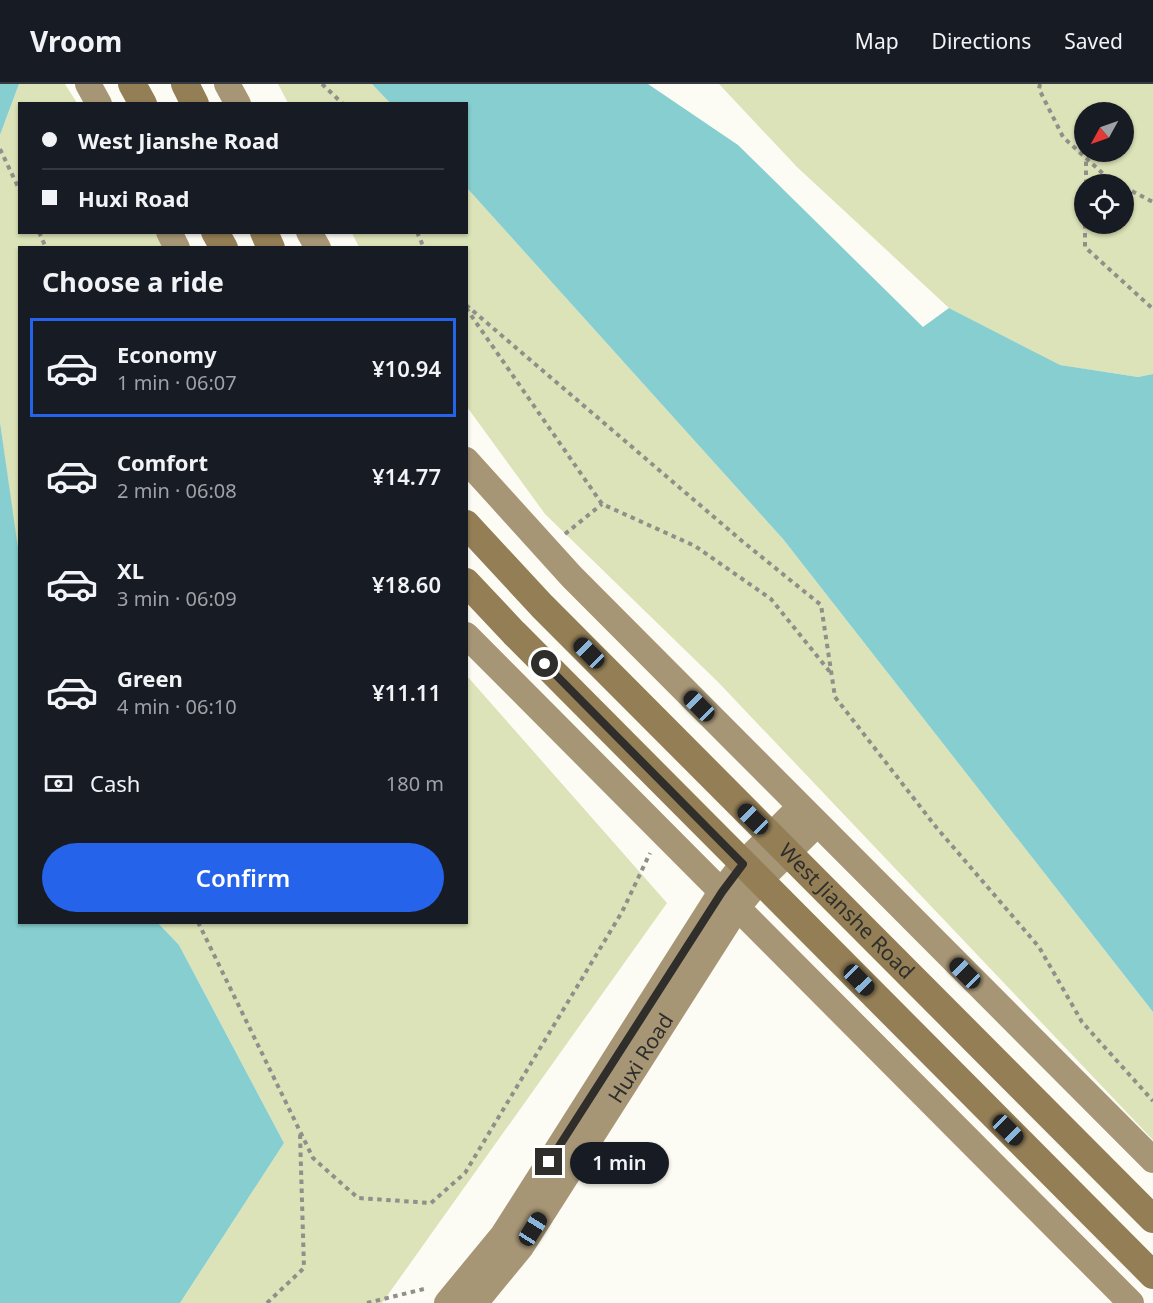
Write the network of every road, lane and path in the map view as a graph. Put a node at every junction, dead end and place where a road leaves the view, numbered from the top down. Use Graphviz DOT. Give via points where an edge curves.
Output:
graph roads {
  1 [pos="88,84"];
  2 [pos="132,84"];
  3 [pos="185,84"];
  4 [pos="227,84"];
  5 [pos="322,84"];
  6 [pos="1040,84"];
  7 [pos="98,102"];
  8 [pos="142,102"];
  9 [pos="194,102"];
  10 [pos="237,102"];
  11 [pos="341,102"];
  12 [pos="1074,147"];
  13 [pos="0,149"];
  14 [pos="1091,162"];
  15 [pos="1106,174"];
  16 [pos="18,187"];
  17 [pos="1134,193"];
  18 [pos="1153,202"];
  19 [pos="1085,234"];
  20 [pos="468,308"];
  21 [pos="468,309"];
  22 [pos="1153,309"];
  23 [pos="468,462"];
  24 [pos="603,504"];
  25 [pos="468,526"];
  26 [pos="546,549"];
  27 [pos="468,584"];
  28 [pos="468,636"];
  29 [pos="831,673"];
  30 [pos="809,815"];
  31 [pos="660,831"];
  32 [pos="778,844"];
  33 [pos="752,872"];
  34 [pos="729,900"];
  35 [pos="199,924"];
  36 [pos="1153,1101"];
  37 [pos="300,1131"];
  38 [pos="1153,1160"];
  39 [pos="1153,1219"];
  40 [pos="1153,1275"];
  41 [pos="466,1279"];
  42 [pos="267,1303"];
  43 [pos="367,1303"];
  44 [pos="447,1303"];
  45 [pos="475,1303"];
  46 [pos="1131,1303"];
  1 -- 7 [label="street"];
  2 -- 8 [label="main road"];
  3 -- 9 [label="main road"];
  4 -- 10 [label="street"];
  5 -- 11 [label="path"];
  6 -- 12 [label="path" via="1063,137"];
  13 -- 16 [label="path"];
  14 -- 15 [label="path"];
  17 -- 18 [label="path"];
  19 -- 22 [label="path" via="1085,247"];
  20 -- 29 [label="path" via="821,605"];
  21 -- 24 [label="path"];
  23 -- 26 [label="street"];
  24 -- 26 [label="path"];
  24 -- 29 [label="path" via="695,546 771,599"];
  25 -- 32 [label="main road, West Jianshe Road"];
  26 -- 30 [label="street"];
  27 -- 33 [label="main road, West Jianshe Road"];
  28 -- 31 [label="street"];
  29 -- 36 [label="path" via="835,698 936,827 1039,946 1082,1022"];
  30 -- 32 [label="street, Huxi Road"];
  30 -- 38 [label="street"];
  31 -- 34 [label="street"];
  31 -- 37 [label="path" via="622,912 465,1173 431,1203 358,1198 313,1158"];
  32 -- 33 [label="street, Huxi Road"];
  32 -- 39 [label="main road, West Jianshe Road"];
  33 -- 34 [label="street, Huxi Road"];
  33 -- 40 [label="main road, West Jianshe Road"];
  34 -- 41 [label="street, Huxi Road" via="503,1234"];
  34 -- 45 [label="street, Huxi Road" via="521,1247"];
  34 -- 46 [label="street"];
  35 -- 37 [label="path"];
  37 -- 42 [label="path" via="304,1268"];
  41 -- 43 [label="path"];
  41 -- 44 [label="street, Huxi Road"];
}
